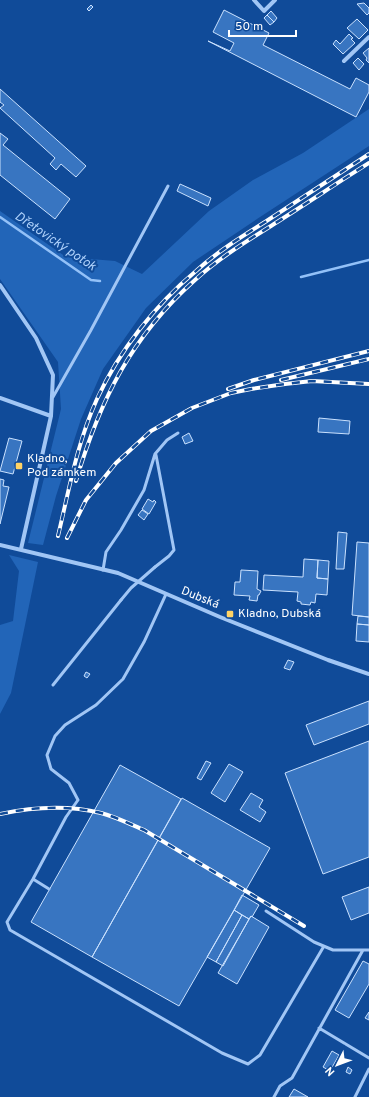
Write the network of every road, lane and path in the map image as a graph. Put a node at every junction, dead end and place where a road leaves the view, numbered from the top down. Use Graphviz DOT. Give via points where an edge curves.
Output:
graph roads {
  1 [pos="254,0"];
  2 [pos="275,0"];
  3 [pos="369,37"];
  4 [pos="344,61"];
  5 [pos="168,186"];
  6 [pos="0,285"];
  7 [pos="0,398"];
  8 [pos="52,398"];
  9 [pos="51,416"];
  10 [pos="178,433"];
  11 [pos="155,454"];
  12 [pos="0,545"];
  13 [pos="21,549"];
  14 [pos="103,570"];
  15 [pos="166,594"];
  16 [pos="369,674"];
  17 [pos="53,686"];
  18 [pos="33,879"];
  19 [pos="49,889"];
  20 [pos="266,911"];
  21 [pos="324,946"];
  22 [pos="363,950"];
  23 [pos="369,950"];
  24 [pos="319,1028"];
  25 [pos="369,1058"];
  26 [pos="369,1069"];
  27 [pos="274,1097"];
  28 [pos="355,1097"];
  1 -- 2 [label="street" via="264,11"];
  3 -- 4 [label="street"];
  5 -- 8 [label="lane"];
  6 -- 8 [label="street" via="36,338 53,375"];
  7 -- 9 [label="street"];
  8 -- 9 [label="street"];
  9 -- 13 [label="street"];
  10 -- 11 [label="lane" via="167,440"];
  11 -- 14 [label="lane" via="144,490 106,552"];
  11 -- 17 [label="lane, bridge" via="174,550 131,588"];
  12 -- 13 [label="street, Dubská"];
  13 -- 14 [label="street, Dubská"];
  14 -- 15 [label="street, Dubská" via="118,573"];
  15 -- 16 [label="street, Dubská" via="328,660"];
  15 -- 18 [label="lane" via="144,642 123,679 96,705 65,725 55,736 47,756 51,769 69,783 78,800 66,817"];
  18 -- 19 [label="lane"];
  18 -- 21 [label="lane" via="7,922 10,930 222,1053 248,1064 260,1055"];
  20 -- 21 [label="lane"];
  21 -- 22 [label="lane" via="333,950"];
  22 -- 23 [label="lane"];
  22 -- 24 [label="lane"];
  24 -- 25 [label="lane"];
  24 -- 27 [label="lane" via="292,1078 280,1086"];
  26 -- 28 [label="lane"];
}
